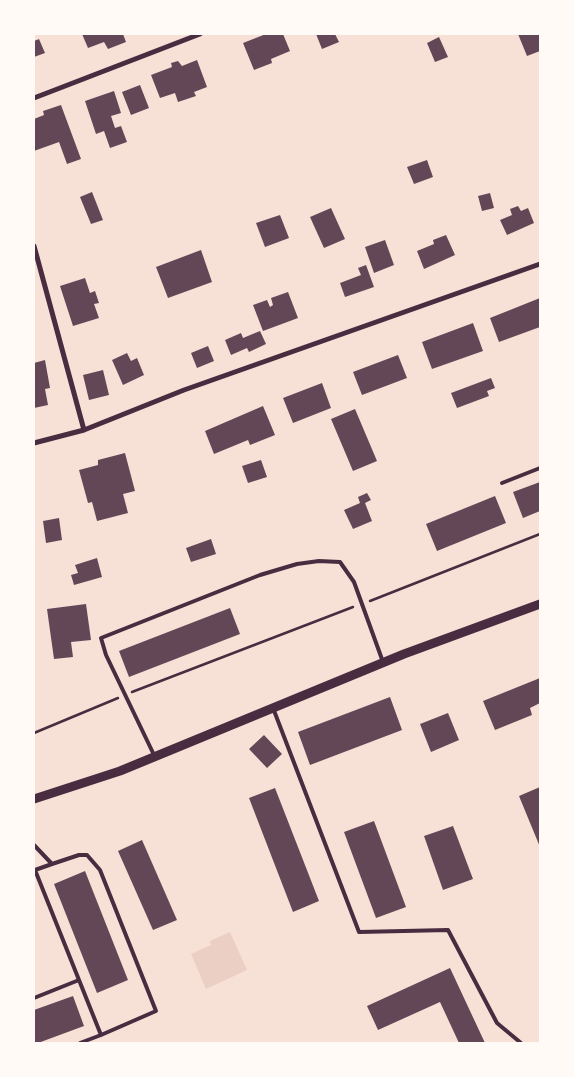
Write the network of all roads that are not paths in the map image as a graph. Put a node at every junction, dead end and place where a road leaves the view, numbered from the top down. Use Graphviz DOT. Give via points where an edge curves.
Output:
graph roads {
  1 [pos="200,34"];
  2 [pos="34,98"];
  3 [pos="34,246"];
  4 [pos="540,264"];
  5 [pos="84,430"];
  6 [pos="34,443"];
  7 [pos="540,468"];
  8 [pos="502,483"];
  9 [pos="540,604"];
  10 [pos="384,662"];
  11 [pos="273,708"];
  12 [pos="155,757"];
  13 [pos="34,799"];
  14 [pos="34,844"];
  15 [pos="52,864"];
  16 [pos="79,980"];
  17 [pos="34,998"];
  18 [pos="101,1035"];
  19 [pos="80,1043"];
  20 [pos="521,1043"];
  1 -- 2 [label="street"];
  3 -- 5 [label="street"];
  4 -- 5 [label="street" via="184,390"];
  5 -- 6 [label="street"];
  7 -- 8 [label="lane"];
  9 -- 10 [label="street"];
  10 -- 11 [label="street"];
  10 -- 12 [label="lane" via="354,582 340,562 297,564 260,575 101,638"];
  11 -- 12 [label="street"];
  11 -- 20 [label="lane" via="359,932 448,930 497,1023"];
  12 -- 13 [label="street"];
  14 -- 15 [label="lane"];
  15 -- 16 [label="lane" via="35,870"];
  15 -- 18 [label="lane" via="87,855 100,870 156,1011"];
  16 -- 17 [label="lane"];
  16 -- 18 [label="lane"];
  18 -- 19 [label="lane"];
}
